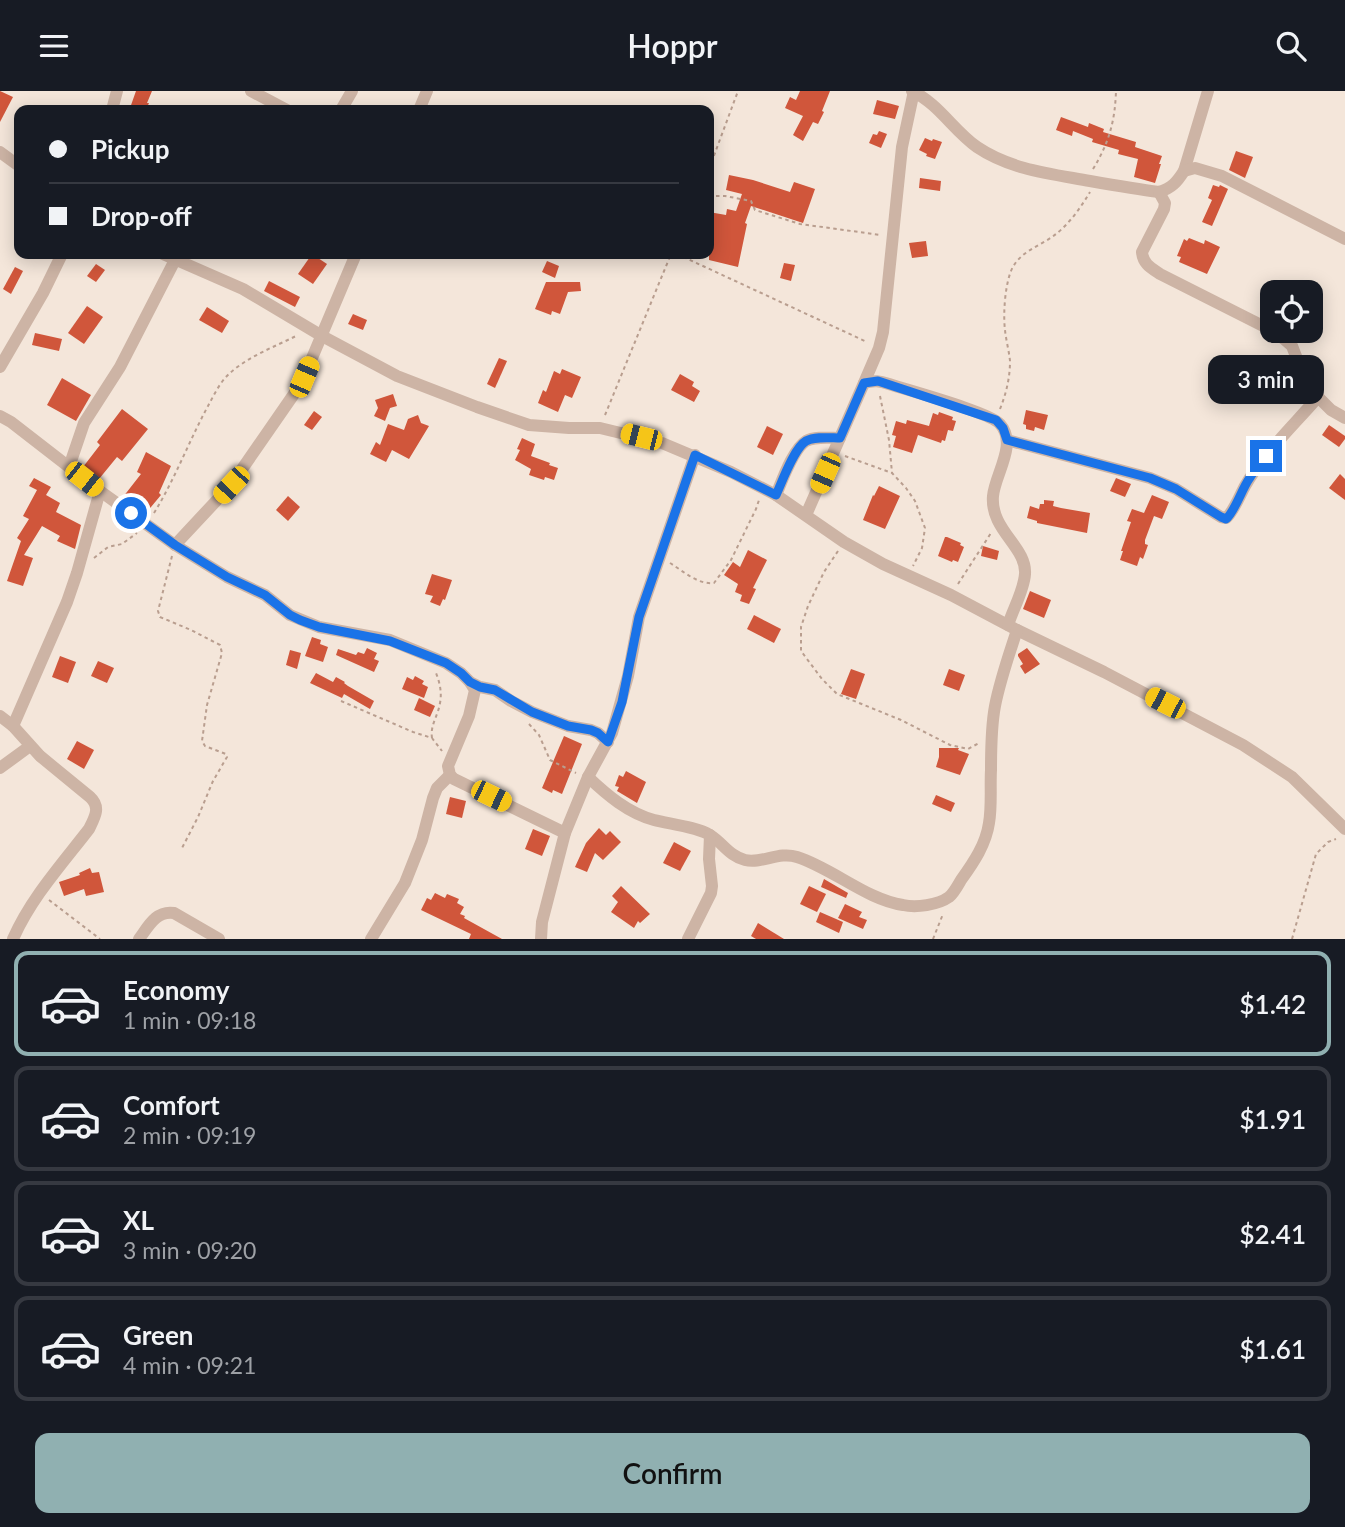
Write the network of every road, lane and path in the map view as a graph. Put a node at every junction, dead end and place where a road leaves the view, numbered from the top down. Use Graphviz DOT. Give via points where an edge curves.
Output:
graph roads {
  1 [pos="251,91"];
  2 [pos="737,91"];
  3 [pos="913,91"];
  4 [pos="1116,91"];
  5 [pos="1208,91"];
  6 [pos="278,105"];
  7 [pos="714,155"];
  8 [pos="1184,171"];
  9 [pos="1092,181"];
  10 [pos="1159,192"];
  11 [pos="714,196"];
  12 [pos="892,236"];
  13 [pos="1345,239"];
  14 [pos="60,259"];
  15 [pos="168,259"];
  16 [pos="174,259"];
  17 [pos="353,259"];
  18 [pos="669,259"];
  19 [pos="688,259"];
  20 [pos="316,332"];
  21 [pos="879,348"];
  22 [pos="0,367"];
  23 [pos="878,381"];
  24 [pos="864,383"];
  25 [pos="1318,397"];
  26 [pos="0,417"];
  27 [pos="1345,418"];
  28 [pos="996,420"];
  29 [pos="600,428"];
  30 [pos="840,438"];
  31 [pos="1007,440"];
  32 [pos="834,451"];
  33 [pos="695,455"];
  34 [pos="69,467"];
  35 [pos="892,473"];
  36 [pos="762,488"];
  37 [pos="100,491"];
  38 [pos="776,495"];
  39 [pos="806,515"];
  40 [pos="147,524"];
  41 [pos="999,524"];
  42 [pos="844,542"];
  43 [pos="175,545"];
  44 [pos="660,556"];
  45 [pos="77,573"];
  46 [pos="906,575"];
  47 [pos="951,595"];
  48 [pos="1012,627"];
  49 [pos="434,658"];
  50 [pos="470,682"];
  51 [pos="341,701"];
  52 [pos="0,716"];
  53 [pos="528,724"];
  54 [pos="13,726"];
  55 [pos="992,735"];
  56 [pos="432,738"];
  57 [pos="608,742"];
  58 [pos="30,746"];
  59 [pos="443,757"];
  60 [pos="0,768"];
  61 [pos="450,775"];
  62 [pos="588,777"];
  63 [pos="1341,829"];
  64 [pos="565,833"];
  65 [pos="710,835"];
  66 [pos="181,850"];
  67 [pos="40,893"];
  68 [pos="950,896"];
  69 [pos="13,939"];
  70 [pos="100,939"];
  71 [pos="139,939"];
  72 [pos="219,939"];
  73 [pos="371,939"];
  74 [pos="541,939"];
  75 [pos="688,939"];
  76 [pos="933,939"];
  77 [pos="1292,939"];
  1 -- 6 [label="street"];
  2 -- 7 [label="path"];
  3 -- 9 [label="street" via="977,147 994,156 1034,171"];
  3 -- 12 [label="street"];
  4 -- 9 [label="path" via="1115,116"];
  5 -- 8 [label="street"];
  8 -- 10 [label="street" via="1170,189"];
  8 -- 13 [label="street" via="1195,168 1222,176"];
  9 -- 10 [label="street"];
  9 -- 28 [label="path" via="1069,221 1016,261 1011,271 1004,311 1010,361"];
  10 -- 25 [label="street" via="1165,203 1142,252 1147,265 1284,339"];
  11 -- 12 [label="path" via="751,201 755,210 800,224"];
  12 -- 21 [label="street"];
  14 -- 22 [label="street"];
  15 -- 34 [label="street" via="120,367 84,423"];
  16 -- 20 [label="street" via="243,289"];
  17 -- 20 [label="street"];
  18 -- 29 [label="path"];
  19 -- 21 [label="path"];
  20 -- 29 [label="street" via="397,376 510,419 545,427"];
  20 -- 40 [label="path" via="248,361 228,375"];
  20 -- 43 [label="street" via="295,394 231,485"];
  21 -- 24 [label="street"];
  23 -- 24 [label="street"];
  23 -- 28 [label="street"];
  23 -- 35 [label="path"];
  24 -- 30 [label="street"];
  25 -- 27 [label="street"];
  25 -- 31 [label="street" via="1266,456 1226,519 1150,478"];
  26 -- 34 [label="street"];
  28 -- 31 [label="street"];
  29 -- 33 [label="street"];
  30 -- 32 [label="street"];
  30 -- 38 [label="street" via="806,440"];
  31 -- 41 [label="street" via="993,496"];
  32 -- 35 [label="path"];
  32 -- 39 [label="street"];
  33 -- 36 [label="street"];
  33 -- 44 [label="street"];
  34 -- 37 [label="street"];
  35 -- 46 [label="path" via="915,501 925,529 922,548"];
  36 -- 38 [label="street"];
  36 -- 44 [label="path" via="731,560 714,583 694,578"];
  37 -- 40 [label="street"];
  37 -- 45 [label="street"];
  38 -- 39 [label="street"];
  39 -- 42 [label="street"];
  40 -- 43 [label="street"];
  40 -- 45 [label="path" via="126,542 107,547"];
  41 -- 47 [label="path"];
  41 -- 48 [label="street" via="1024,566"];
  42 -- 46 [label="street"];
  42 -- 55 [label="path" via="824,572 801,627 802,651 822,679 837,694 950,745 968,749"];
  43 -- 49 [label="street" via="300,620 390,641"];
  43 -- 66 [label="path" via="158,615 220,645 202,741 227,757"];
  44 -- 57 [label="street" via="639,617 625,689"];
  45 -- 54 [label="street"];
  46 -- 47 [label="street"];
  47 -- 48 [label="street"];
  48 -- 55 [label="street"];
  48 -- 63 [label="street" via="1244,745 1292,776"];
  49 -- 50 [label="street"];
  49 -- 56 [label="path" via="441,694 430,729"];
  50 -- 57 [label="street" via="495,690 532,712 593,731"];
  50 -- 61 [label="street" via="475,690 473,701 448,766"];
  51 -- 56 [label="path"];
  52 -- 54 [label="street"];
  53 -- 62 [label="path" via="553,763"];
  54 -- 58 [label="street"];
  55 -- 68 [label="street" via="989,823 978,855"];
  56 -- 59 [label="path"];
  57 -- 62 [label="street"];
  58 -- 60 [label="street"];
  58 -- 67 [label="street" via="90,796 97,808 89,829"];
  61 -- 64 [label="street"];
  61 -- 73 [label="street" via="437,788 405,884"];
  62 -- 64 [label="street"];
  62 -- 65 [label="street" via="627,808"];
  63 -- 77 [label="path" via="1316,854"];
  64 -- 74 [label="street"];
  65 -- 68 [label="street" via="740,858 796,857 902,905 922,906"];
  65 -- 75 [label="street" via="711,893"];
  67 -- 69 [label="street"];
  67 -- 70 [label="path"];
  68 -- 76 [label="path"];
  71 -- 72 [label="street" via="165,911"];
}
